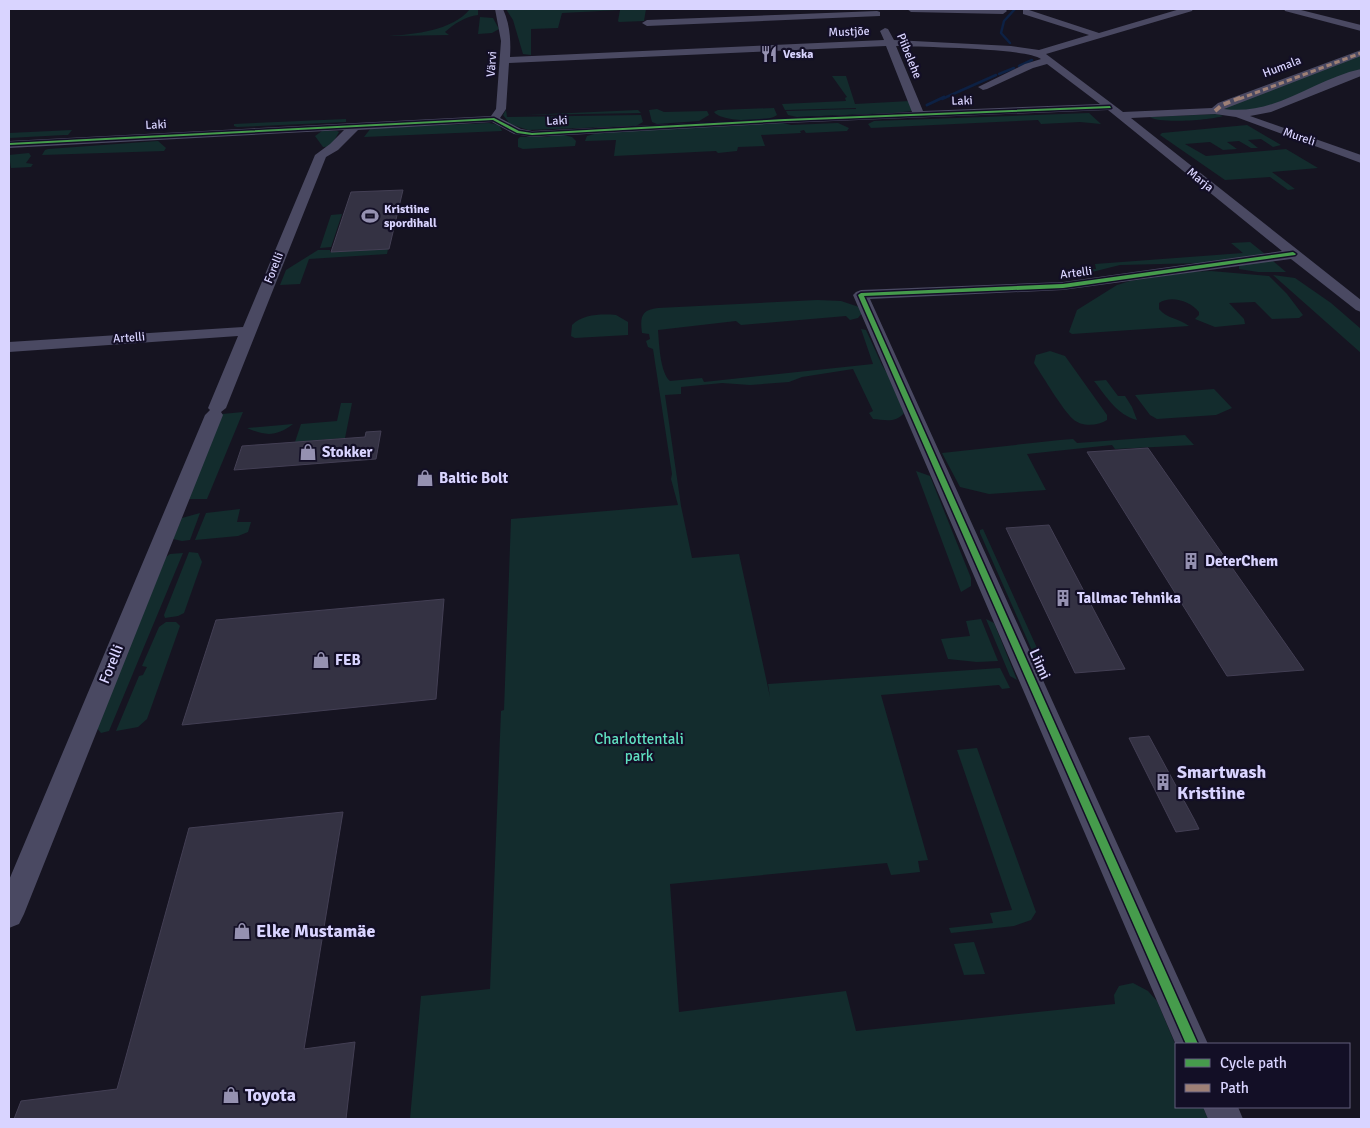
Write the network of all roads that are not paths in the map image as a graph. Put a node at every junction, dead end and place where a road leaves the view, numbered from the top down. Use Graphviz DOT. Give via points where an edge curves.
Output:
graph roads {
  1 [pos="499,9"];
  2 [pos="912,9"];
  3 [pos="1189,9"];
  4 [pos="1288,9"];
  5 [pos="1003,11"];
  6 [pos="1146,11"];
  7 [pos="875,12"];
  8 [pos="1026,12"];
  9 [pos="1164,17"];
  10 [pos="1361,28"];
  11 [pos="1100,36"];
  12 [pos="891,43"];
  13 [pos="644,44"];
  14 [pos="1039,53"];
  15 [pos="1361,53"];
  16 [pos="505,60"];
  17 [pos="1049,60"];
  18 [pos="1361,72"];
  19 [pos="1344,79"];
  20 [pos="1361,84"];
  21 [pos="983,87"];
  22 [pos="1115,111"];
  23 [pos="1214,111"];
  24 [pos="919,114"];
  25 [pos="1238,114"];
  26 [pos="494,120"];
  27 [pos="355,126"];
  28 [pos="307,129"];
  29 [pos="9,144"];
  30 [pos="321,155"];
  31 [pos="1361,159"];
  32 [pos="1293,254"];
  33 [pos="861,295"];
  34 [pos="1361,307"];
  35 [pos="248,331"];
  36 [pos="9,347"];
  37 [pos="9,914"];
  38 [pos="1192,1043"];
  1 -- 16 [label="street, Värvi" via="506,41"];
  2 -- 5 [label="street"];
  3 -- 9 [label="street, Mustjõe"];
  4 -- 10 [label="street"];
  6 -- 9 [label="street"];
  7 -- 12 [label="street, Piibelehe"];
  7 -- 13 [label="street" via="648,19"];
  8 -- 11 [label="street"];
  9 -- 11 [label="street, Mustjõe"];
  11 -- 14 [label="street, Mustjõe"];
  12 -- 13 [label="street, Mustjõe"];
  12 -- 14 [label="street, Mustjõe" via="973,46"];
  12 -- 24 [label="street, Piibelehe"];
  13 -- 16 [label="street, Mustjõe"];
  14 -- 17 [label="street, Marja"];
  15 -- 23 [label="street, Humala" via="1227,103"];
  16 -- 26 [label="street, Värvi" via="501,109"];
  17 -- 21 [label="street"];
  17 -- 22 [label="street, Marja"];
  18 -- 19 [label="street, Humala"];
  19 -- 20 [label="street"];
  19 -- 25 [label="street, Humala" via="1267,110"];
  22 -- 23 [label="street, Humala"];
  22 -- 24 [label="street, Laki"];
  22 -- 32 [label="street, Marja"];
  23 -- 25 [label="street, Humala"];
  24 -- 26 [label="street, Laki" via="532,134 518,132"];
  25 -- 31 [label="street, Mureli"];
  26 -- 27 [label="street, Laki"];
  27 -- 28 [label="street, Laki"];
  27 -- 30 [label="street" via="334,148"];
  28 -- 29 [label="street, Laki"];
  28 -- 30 [label="street"];
  30 -- 35 [label="street, Forelli"];
  32 -- 33 [label="street, Artelli" via="1063,286"];
  32 -- 34 [label="street, Marja"];
  33 -- 38 [label="street, Liimi"];
  35 -- 36 [label="street, Artelli"];
  35 -- 37 [label="street, Forelli"];
}
